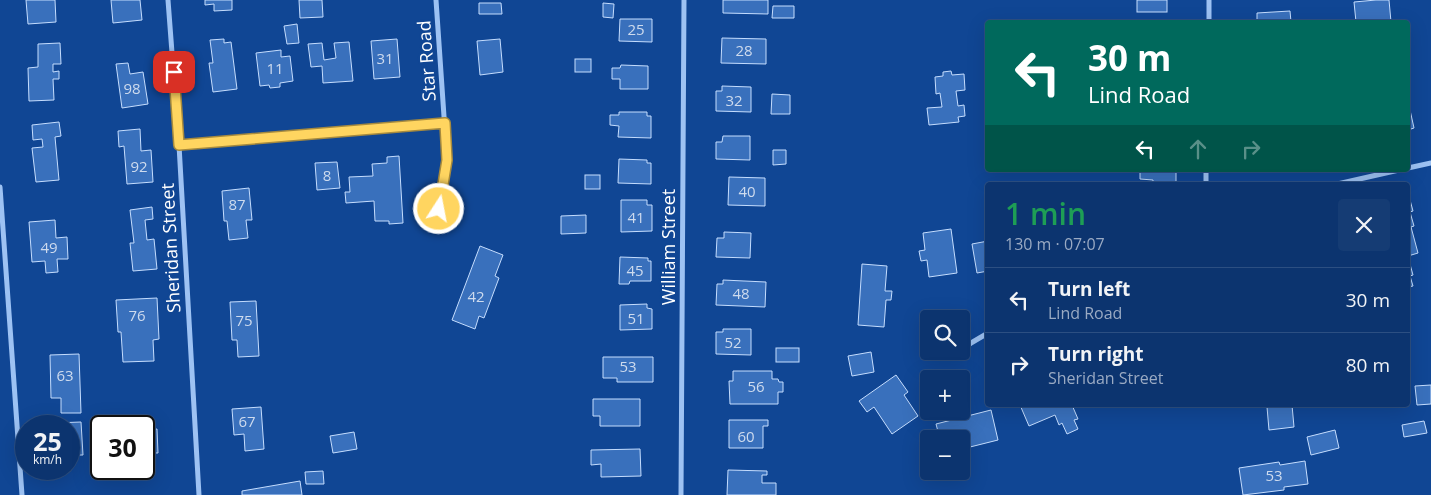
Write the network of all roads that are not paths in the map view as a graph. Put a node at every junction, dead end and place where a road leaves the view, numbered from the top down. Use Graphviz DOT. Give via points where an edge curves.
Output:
graph roads {
  1 [pos="168,0"];
  2 [pos="436,0"];
  3 [pos="684,0"];
  4 [pos="1209,0"];
  5 [pos="1209,20"];
  6 [pos="445,123"];
  7 [pos="179,145"];
  8 [pos="1431,163"];
  9 [pos="1410,168"];
  10 [pos="1390,172"];
  11 [pos="1346,182"];
  12 [pos="0,187"];
  13 [pos="439,209"];
  14 [pos="985,335"];
  15 [pos="970,345"];
  16 [pos="22,495"];
  17 [pos="198,495"];
  18 [pos="681,495"];
  1 -- 7 [label="street, Sheridan Street"];
  2 -- 6 [label="street, Star Road"];
  3 -- 18 [label="street, William Street"];
  4 -- 5 [label="street"];
  6 -- 7 [label="street"];
  6 -- 13 [label="street, Star Road" via="447,160"];
  7 -- 17 [label="street, Sheridan Street"];
  8 -- 9 [label="street"];
  10 -- 11 [label="street"];
  12 -- 16 [label="street"];
  14 -- 15 [label="street"];
}
